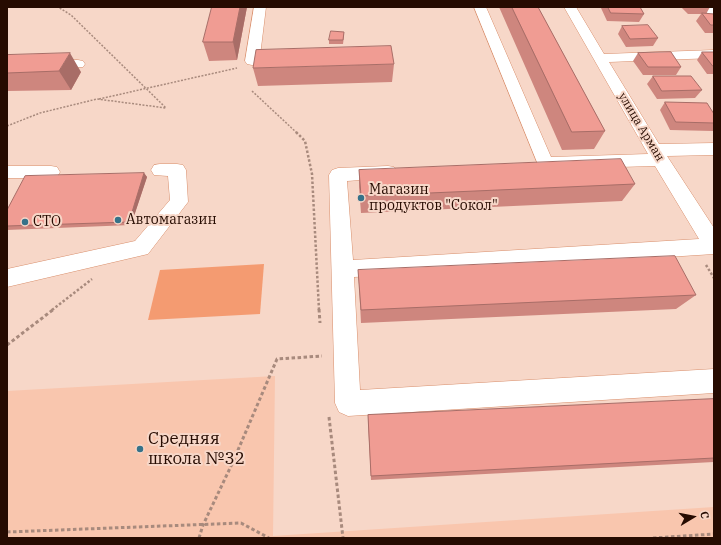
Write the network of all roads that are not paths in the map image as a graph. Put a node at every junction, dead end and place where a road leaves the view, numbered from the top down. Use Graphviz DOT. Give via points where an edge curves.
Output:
graph roads {
  1 [pos="260,7"];
  2 [pos="480,7"];
  3 [pos="570,7"];
  4 [pos="709,7"];
  5 [pos="714,12"];
  6 [pos="714,54"];
  7 [pos="599,58"];
  8 [pos="299,59"];
  9 [pos="78,64"];
  10 [pos="7,66"];
  11 [pos="714,149"];
  12 [pos="657,155"];
  13 [pos="160,170"];
  14 [pos="402,171"];
  15 [pos="7,172"];
  16 [pos="51,172"];
  17 [pos="714,245"];
  18 [pos="343,269"];
  19 [pos="7,278"];
  20 [pos="714,381"];
  1 -- 8 [label="street" via="252,61"];
  2 -- 12 [label="street" via="537,163"];
  3 -- 7 [label="street, улица Арман"];
  4 -- 5 [label="street"];
  6 -- 7 [label="street"];
  7 -- 12 [label="street, улица Арман"];
  9 -- 10 [label="street"];
  11 -- 12 [label="street"];
  12 -- 17 [label="street, улица Арман"];
  13 -- 19 [label="street" via="177,170 180,202 141,248"];
  14 -- 18 [label="street" via="338,174"];
  15 -- 16 [label="street"];
  17 -- 18 [label="street"];
  18 -- 20 [label="street" via="348,403"];
}
